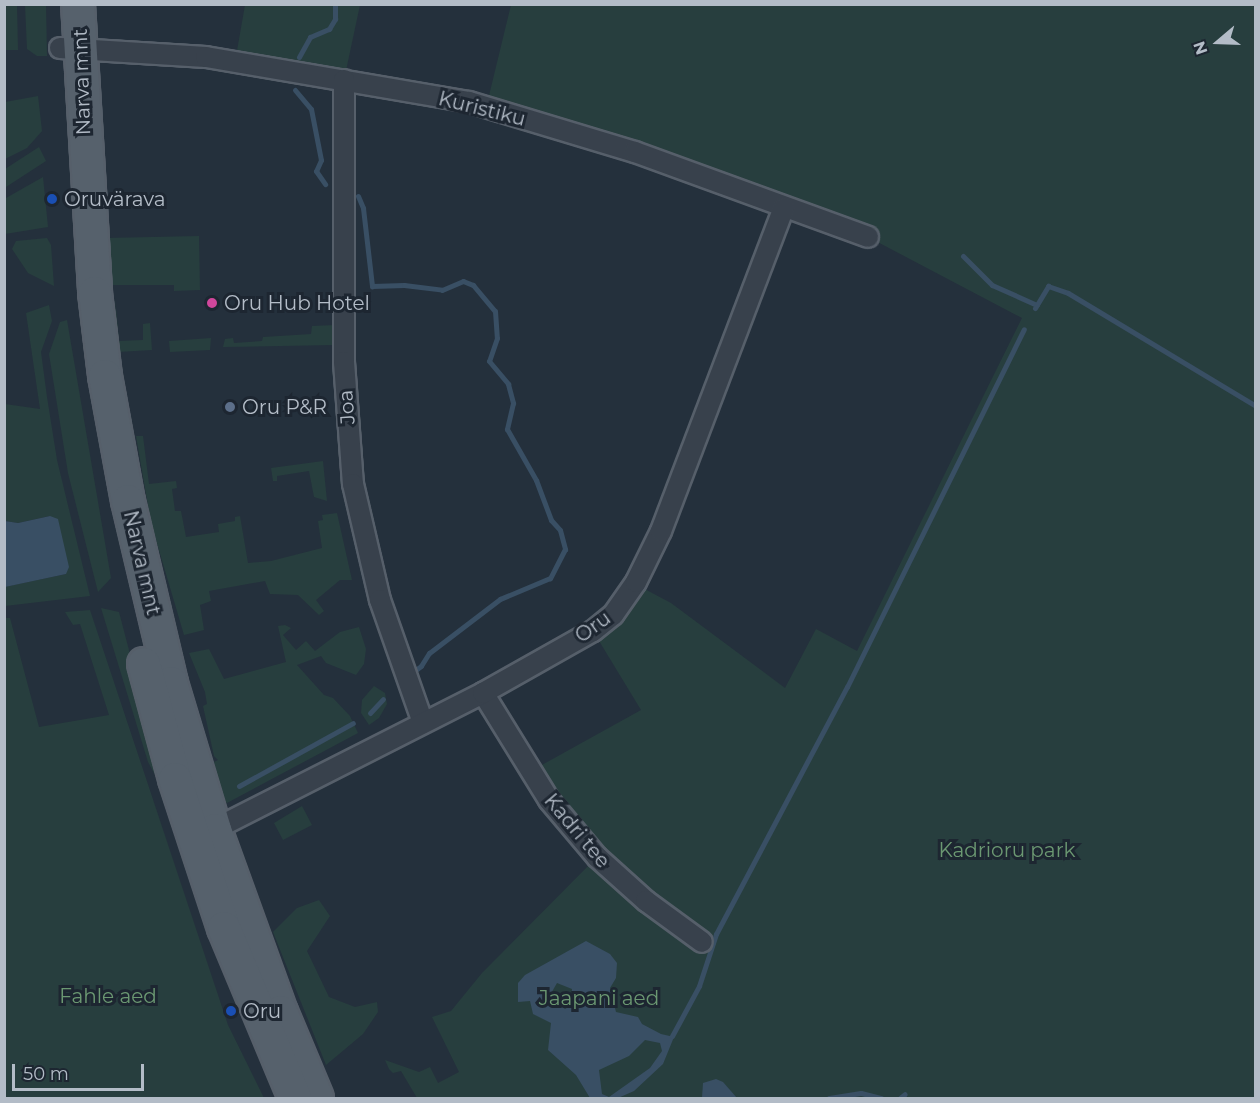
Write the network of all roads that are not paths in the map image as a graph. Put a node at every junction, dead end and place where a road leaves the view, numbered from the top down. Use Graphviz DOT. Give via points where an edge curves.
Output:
graph roads {
  1 [pos="58,4"];
  2 [pos="78,4"];
  3 [pos="70,49"];
  4 [pos="344,80"];
  5 [pos="783,207"];
  6 [pos="868,237"];
  7 [pos="483,693"];
  8 [pos="423,723"];
  9 [pos="204,834"];
  10 [pos="702,942"];
  11 [pos="295,1098"];
  12 [pos="317,1098"];
  1 -- 3 [label="main road, Narva mnt"];
  2 -- 3 [label="main road, Narva mnt"];
  3 -- 4 [label="street, Kuristiku" via="206,57"];
  3 -- 9 [label="main road, Narva mnt" via="68,211 86,378 127,597"];
  4 -- 5 [label="street, Kuristiku" via="469,102 635,152"];
  4 -- 8 [label="street, Joa" via="344,362 353,484 380,600"];
  5 -- 6 [label="street, Kuristiku" via="812,214"];
  5 -- 7 [label="street, Oru" via="661,531 636,582 613,615 593,631"];
  7 -- 8 [label="street, Oru"];
  7 -- 10 [label="street, Kadri tee" via="549,800 597,857 646,901"];
  8 -- 9 [label="street, Oru"];
  9 -- 11 [label="main road, Narva mnt" via="224,928"];
  9 -- 12 [label="main road, Narva mnt"];
}
